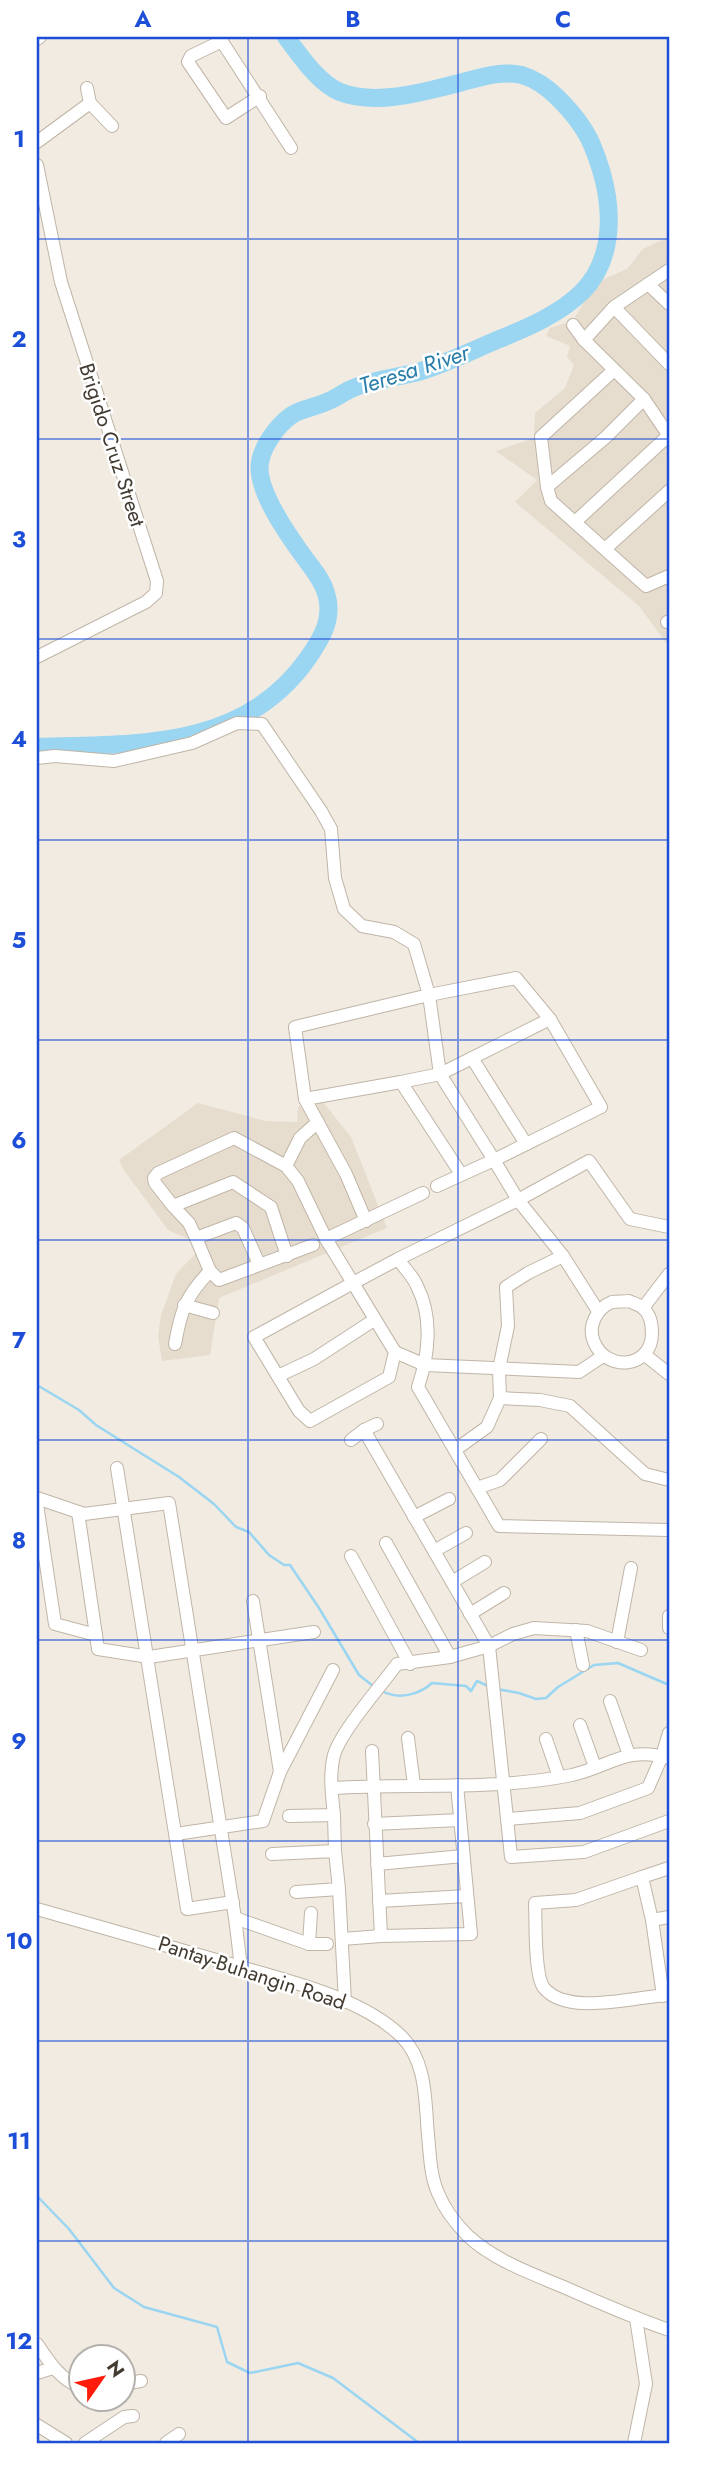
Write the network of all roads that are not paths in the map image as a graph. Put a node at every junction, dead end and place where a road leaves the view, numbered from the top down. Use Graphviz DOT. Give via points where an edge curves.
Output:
graph roads {
  1 [pos="220,39"];
  2 [pos="88,88"];
  3 [pos="260,96"];
  4 [pos="90,103"];
  5 [pos="112,125"];
  6 [pos="37,142"];
  7 [pos="291,148"];
  8 [pos="37,165"];
  9 [pos="669,270"];
  10 [pos="648,284"];
  11 [pos="669,304"];
  12 [pos="614,307"];
  13 [pos="573,325"];
  14 [pos="584,340"];
  15 [pos="669,365"];
  16 [pos="614,370"];
  17 [pos="644,399"];
  18 [pos="669,435"];
  19 [pos="547,488"];
  20 [pos="669,491"];
  21 [pos="575,522"];
  22 [pos="605,549"];
  23 [pos="669,576"];
  24 [pos="37,657"];
  25 [pos="37,758"];
  26 [pos="429,995"];
  27 [pos="550,1019"];
  28 [pos="472,1058"];
  29 [pos="440,1074"];
  30 [pos="401,1082"];
  31 [pos="305,1099"];
  32 [pos="318,1122"];
  33 [pos="526,1144"];
  34 [pos="494,1160"];
  35 [pos="286,1166"];
  36 [pos="461,1174"];
  37 [pos="438,1186"];
  38 [pos="423,1193"];
  39 [pos="518,1199"];
  40 [pos="173,1206"];
  41 [pos="366,1221"];
  42 [pos="669,1227"];
  43 [pos="195,1238"];
  44 [pos="326,1239"];
  45 [pos="313,1245"];
  46 [pos="287,1256"];
  47 [pos="563,1256"];
  48 [pos="398,1259"];
  49 [pos="259,1264"];
  50 [pos="210,1271"];
  51 [pos="669,1274"];
  52 [pos="353,1283"];
  53 [pos="184,1305"];
  54 [pos="643,1308"];
  55 [pos="598,1311"];
  56 [pos="214,1313"];
  57 [pos="374,1320"];
  58 [pos="175,1344"];
  59 [pos="396,1353"];
  60 [pos="645,1355"];
  61 [pos="603,1356"];
  62 [pos="425,1365"];
  63 [pos="499,1369"];
  64 [pos="669,1374"];
  65 [pos="278,1376"];
  66 [pos="500,1398"];
  67 [pos="377,1424"];
  68 [pos="365,1430"];
  69 [pos="541,1438"];
  70 [pos="351,1440"];
  71 [pos="455,1450"];
  72 [pos="117,1468"];
  73 [pos="669,1480"];
  74 [pos="477,1488"];
  75 [pos="37,1498"];
  76 [pos="449,1499"];
  77 [pos="37,1504"];
  78 [pos="124,1509"];
  79 [pos="78,1512"];
  80 [pos="414,1517"];
  81 [pos="669,1530"];
  82 [pos="466,1533"];
  83 [pos="386,1543"];
  84 [pos="434,1551"];
  85 [pos="351,1556"];
  86 [pos="485,1562"];
  87 [pos="631,1568"];
  88 [pos="452,1582"];
  89 [pos="503,1593"];
  90 [pos="253,1601"];
  91 [pos="470,1614"];
  92 [pos="669,1616"];
  93 [pos="669,1628"];
  94 [pos="576,1630"];
  95 [pos="314,1632"];
  96 [pos="96,1635"];
  97 [pos="259,1640"];
  98 [pos="617,1642"];
  99 [pos="489,1646"];
  100 [pos="192,1650"];
  101 [pos="641,1650"];
  102 [pos="149,1657"];
  103 [pos="450,1657"];
  104 [pos="403,1664"];
  105 [pos="583,1665"];
  106 [pos="333,1670"];
  107 [pos="610,1701"];
  108 [pos="580,1725"];
  109 [pos="669,1733"];
  110 [pos="408,1738"];
  111 [pos="546,1739"];
  112 [pos="372,1751"];
  113 [pos="628,1755"];
  114 [pos="666,1757"];
  115 [pos="595,1767"];
  116 [pos="280,1772"];
  117 [pos="559,1777"];
  118 [pos="503,1782"];
  119 [pos="375,1785"];
  120 [pos="414,1785"];
  121 [pos="457,1785"];
  122 [pos="332,1788"];
  123 [pos="334,1815"];
  124 [pos="289,1816"];
  125 [pos="507,1819"];
  126 [pos="460,1820"];
  127 [pos="669,1822"];
  128 [pos="374,1824"];
  129 [pos="220,1827"];
  130 [pos="176,1834"];
  131 [pos="335,1851"];
  132 [pos="272,1854"];
  133 [pos="463,1856"];
  134 [pos="377,1864"];
  135 [pos="669,1868"];
  136 [pos="642,1877"];
  137 [pos="339,1889"];
  138 [pos="296,1892"];
  139 [pos="467,1896"];
  140 [pos="379,1901"];
  141 [pos="233,1902"];
  142 [pos="37,1909"];
  143 [pos="311,1913"];
  144 [pos="669,1917"];
  145 [pos="235,1918"];
  146 [pos="652,1920"];
  147 [pos="381,1936"];
  148 [pos="342,1939"];
  149 [pos="309,1944"];
  150 [pos="327,1944"];
  151 [pos="241,1967"];
  152 [pos="666,1995"];
  153 [pos="345,2002"];
  154 [pos="636,2318"];
  155 [pos="669,2330"];
  156 [pos="37,2344"];
  157 [pos="54,2368"];
  158 [pos="37,2372"];
  159 [pos="66,2380"];
  160 [pos="141,2381"];
  161 [pos="136,2382"];
  162 [pos="133,2416"];
  163 [pos="37,2425"];
  164 [pos="179,2434"];
  165 [pos="66,2443"];
  166 [pos="85,2443"];
  167 [pos="166,2443"];
  168 [pos="634,2443"];
  1 -- 3 [label="street"];
  1 -- 3 [label="street" via="188,62 226,118"];
  2 -- 4 [label="street"];
  3 -- 7 [label="street"];
  4 -- 5 [label="street"];
  4 -- 6 [label="street"];
  8 -- 24 [label="street, Brigido Cruz Street" via="61,282 157,581 156,593 146,602"];
  9 -- 10 [label="street"];
  10 -- 11 [label="street"];
  10 -- 12 [label="street"];
  12 -- 14 [label="street"];
  12 -- 15 [label="street"];
  13 -- 14 [label="street"];
  14 -- 16 [label="street"];
  16 -- 17 [label="street"];
  16 -- 19 [label="street" via="541,437"];
  17 -- 18 [label="street"];
  17 -- 19 [label="street"];
  18 -- 21 [label="street"];
  19 -- 21 [label="street" via="551,501"];
  20 -- 22 [label="street"];
  21 -- 22 [label="street"];
  22 -- 23 [label="street" via="646,586"];
  25 -- 26 [label="street" via="114,761 192,743 237,723 262,723 331,829 335,878 344,908 362,926 394,932 414,944"];
  26 -- 27 [label="street" via="516,978"];
  26 -- 29 [label="street"];
  26 -- 31 [label="street" via="295,1027"];
  27 -- 28 [label="street"];
  27 -- 33 [label="street" via="601,1107"];
  28 -- 29 [label="street"];
  28 -- 33 [label="street"];
  29 -- 30 [label="street"];
  29 -- 34 [label="street"];
  30 -- 31 [label="street"];
  30 -- 36 [label="street"];
  31 -- 32 [label="street"];
  32 -- 35 [label="street" via="300,1138"];
  32 -- 41 [label="street"];
  33 -- 34 [label="street"];
  34 -- 36 [label="street"];
  34 -- 39 [label="street"];
  35 -- 40 [label="street" via="234,1138 158,1173 155,1183"];
  35 -- 44 [label="street"];
  36 -- 37 [label="street"];
  38 -- 41 [label="street"];
  39 -- 42 [label="street" via="589,1161 631,1219"];
  39 -- 47 [label="street"];
  39 -- 48 [label="street"];
  40 -- 43 [label="street" via="189,1223"];
  40 -- 46 [label="street" via="233,1182 271,1207"];
  41 -- 44 [label="street"];
  43 -- 49 [label="street" via="236,1223 243,1228"];
  43 -- 50 [label="street"];
  44 -- 52 [label="street"];
  45 -- 46 [label="street"];
  46 -- 49 [label="street"];
  47 -- 55 [label="street"];
  47 -- 63 [label="street" via="506,1287 508,1326"];
  48 -- 52 [label="street"];
  48 -- 62 [label="street" via="417,1285 428,1318"];
  49 -- 50 [label="street" via="219,1280"];
  50 -- 53 [label="street"];
  51 -- 54 [label="street"];
  52 -- 57 [label="street"];
  52 -- 65 [label="street" via="254,1337"];
  53 -- 56 [label="street"];
  53 -- 58 [label="street"];
  54 -- 55 [label="street" via="629,1301 613,1302"];
  54 -- 60 [label="street" via="652,1322 652,1342"];
  55 -- 61 [label="street" via="593,1340"];
  57 -- 59 [label="street"];
  57 -- 65 [label="street"];
  59 -- 62 [label="street"];
  59 -- 65 [label="street" via="389,1377 310,1421"];
  60 -- 61 [label="street" via="617,1363"];
  60 -- 64 [label="street"];
  61 -- 63 [label="street" via="579,1372"];
  62 -- 63 [label="street"];
  62 -- 71 [label="street" via="418,1387"];
  63 -- 66 [label="street"];
  66 -- 71 [label="street" via="487,1427"];
  66 -- 73 [label="street" via="570,1406 645,1474"];
  67 -- 68 [label="street"];
  68 -- 70 [label="street"];
  68 -- 80 [label="street"];
  69 -- 74 [label="street" via="500,1480"];
  71 -- 74 [label="street"];
  72 -- 78 [label="street"];
  74 -- 81 [label="street" via="499,1526"];
  75 -- 79 [label="street"];
  76 -- 80 [label="street"];
  77 -- 96 [label="street" via="55,1624"];
  78 -- 79 [label="street"];
  78 -- 100 [label="street" via="169,1503"];
  78 -- 102 [label="street"];
  79 -- 96 [label="street"];
  80 -- 84 [label="street"];
  82 -- 84 [label="street"];
  83 -- 103 [label="street"];
  84 -- 88 [label="street"];
  85 -- 104 [label="street"];
  86 -- 88 [label="street"];
  87 -- 98 [label="street"];
  88 -- 91 [label="street"];
  89 -- 91 [label="street"];
  90 -- 97 [label="street"];
  91 -- 99 [label="street"];
  92 -- 93 [label="street"];
  94 -- 98 [label="street"];
  94 -- 99 [label="street" via="534,1628"];
  94 -- 105 [label="street"];
  95 -- 97 [label="street"];
  96 -- 102 [label="street" via="98,1649"];
  97 -- 100 [label="street"];
  97 -- 116 [label="street"];
  98 -- 101 [label="street"];
  99 -- 103 [label="street"];
  99 -- 118 [label="street"];
  100 -- 102 [label="street"];
  100 -- 129 [label="street"];
  102 -- 130 [label="street"];
  103 -- 104 [label="street"];
  104 -- 122 [label="street" via="362,1710 335,1754"];
  106 -- 116 [label="street"];
  107 -- 113 [label="street"];
  108 -- 115 [label="street"];
  109 -- 114 [label="street"];
  110 -- 120 [label="street"];
  111 -- 117 [label="street"];
  112 -- 119 [label="street"];
  113 -- 114 [label="street"];
  113 -- 115 [label="street"];
  114 -- 125 [label="street" via="648,1788 580,1813"];
  115 -- 117 [label="street"];
  116 -- 129 [label="street" via="263,1821"];
  117 -- 118 [label="street"];
  118 -- 121 [label="street"];
  118 -- 125 [label="street"];
  119 -- 120 [label="street"];
  119 -- 122 [label="street"];
  119 -- 128 [label="street"];
  120 -- 121 [label="street"];
  121 -- 126 [label="street"];
  122 -- 123 [label="street"];
  123 -- 124 [label="street"];
  123 -- 131 [label="street"];
  125 -- 127 [label="street" via="511,1857 584,1852"];
  126 -- 128 [label="street"];
  126 -- 133 [label="street"];
  128 -- 134 [label="street"];
  129 -- 130 [label="street"];
  129 -- 141 [label="street"];
  130 -- 141 [label="street" via="187,1909"];
  131 -- 132 [label="street"];
  131 -- 137 [label="street"];
  133 -- 134 [label="street"];
  133 -- 139 [label="street"];
  134 -- 140 [label="street"];
  135 -- 136 [label="street"];
  136 -- 146 [label="street"];
  136 -- 152 [label="street" via="576,1900 536,1903 538,1967 543,1988 560,2000 583,2004"];
  137 -- 138 [label="street"];
  137 -- 148 [label="street"];
  139 -- 140 [label="street"];
  139 -- 147 [label="street" via="471,1934"];
  140 -- 147 [label="street"];
  141 -- 145 [label="street"];
  142 -- 151 [label="street, Pantay-Buhangin Road"];
  143 -- 149 [label="street"];
  144 -- 146 [label="street"];
  145 -- 149 [label="street"];
  145 -- 151 [label="street"];
  146 -- 152 [label="street"];
  147 -- 148 [label="street"];
  148 -- 153 [label="street"];
  149 -- 150 [label="street"];
  151 -- 153 [label="street, Pantay-Buhangin Road"];
  153 -- 154 [label="street, Pantay-Buhangin Road" via="382,2022 411,2046 423,2076 437,2191 468,2236 508,2263"];
  154 -- 155 [label="street, Pantay-Buhangin Road"];
  154 -- 168 [label="street" via="646,2384"];
  156 -- 157 [label="street"];
  157 -- 158 [label="street"];
  157 -- 159 [label="street"];
  160 -- 161 [label="street"];
  162 -- 166 [label="street" via="124,2417"];
  163 -- 165 [label="street"];
  164 -- 167 [label="street"];
}
